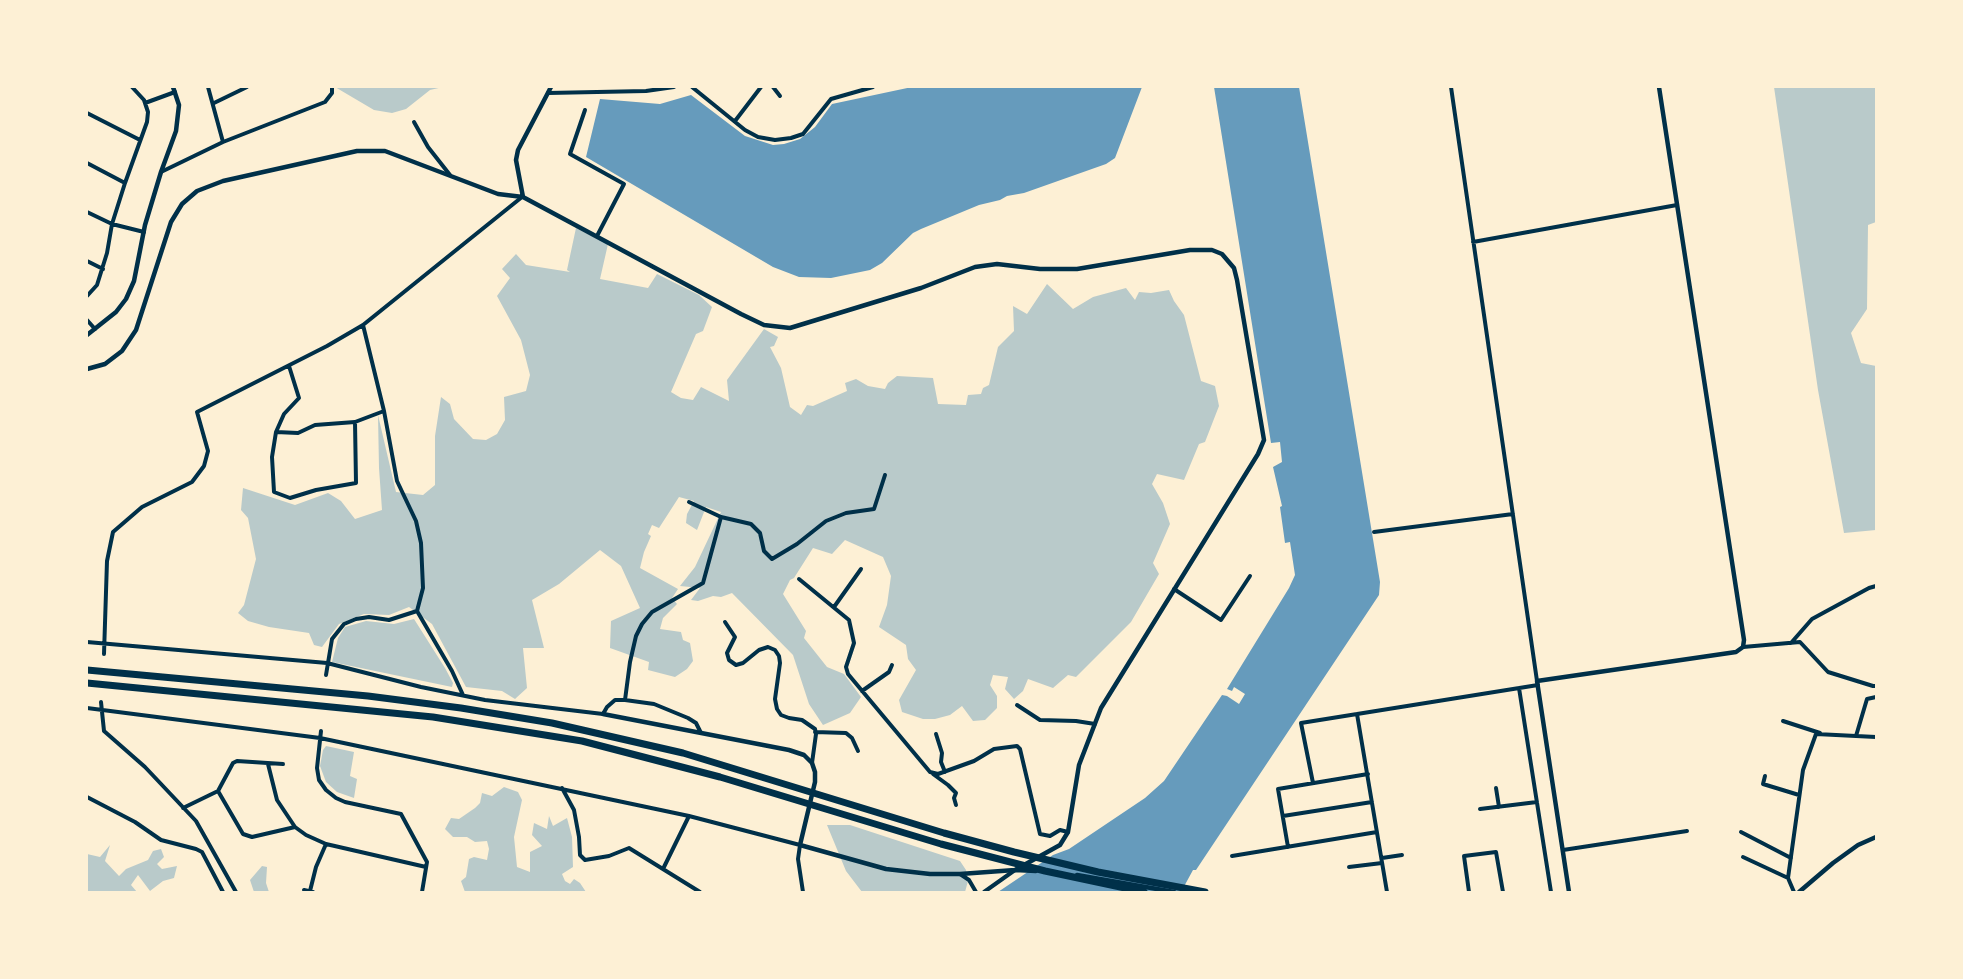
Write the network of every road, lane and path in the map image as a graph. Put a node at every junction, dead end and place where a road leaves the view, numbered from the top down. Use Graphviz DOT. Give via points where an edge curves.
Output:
graph roads {
  1 [pos="132,87"];
  2 [pos="208,87"];
  3 [pos="247,87"];
  4 [pos="332,87"];
  5 [pos="551,87"];
  6 [pos="674,87"];
  7 [pos="692,87"];
  8 [pos="761,87"];
  9 [pos="773,87"];
  10 [pos="873,87"];
  11 [pos="1451,87"];
  12 [pos="1659,87"];
  13 [pos="174,89"];
  14 [pos="548,93"];
  15 [pos="780,96"];
  16 [pos="145,103"];
  17 [pos="214,103"];
  18 [pos="585,110"];
  19 [pos="87,113"];
  20 [pos="735,121"];
  21 [pos="414,122"];
  22 [pos="140,140"];
  23 [pos="223,142"];
  24 [pos="87,163"];
  25 [pos="161,172"];
  26 [pos="451,176"];
  27 [pos="125,183"];
  28 [pos="523,197"];
  29 [pos="1678,205"];
  30 [pos="87,212"];
  31 [pos="112,225"];
  32 [pos="144,232"];
  33 [pos="597,236"];
  34 [pos="1473,242"];
  35 [pos="87,261"];
  36 [pos="103,269"];
  37 [pos="87,296"];
  38 [pos="87,320"];
  39 [pos="363,325"];
  40 [pos="95,329"];
  41 [pos="87,335"];
  42 [pos="289,366"];
  43 [pos="87,369"];
  44 [pos="384,411"];
  45 [pos="355,422"];
  46 [pos="276,432"];
  47 [pos="885,475"];
  48 [pos="689,502"];
  49 [pos="1513,514"];
  50 [pos="721,517"];
  51 [pos="1374,532"];
  52 [pos="861,569"];
  53 [pos="1250,576"];
  54 [pos="799,579"];
  55 [pos="1876,586"];
  56 [pos="1173,589"];
  57 [pos="834,607"];
  58 [pos="417,611"];
  59 [pos="724,622"];
  60 [pos="87,642"];
  61 [pos="104,643"];
  62 [pos="1791,643"];
  63 [pos="1743,647"];
  64 [pos="104,654"];
  65 [pos="327,663"];
  66 [pos="892,665"];
  67 [pos="87,670"];
  68 [pos="326,675"];
  69 [pos="87,683"];
  70 [pos="1537,683"];
  71 [pos="1876,686"];
  72 [pos="1519,688"];
  73 [pos="862,691"];
  74 [pos="464,695"];
  75 [pos="1876,697"];
  76 [pos="625,700"];
  77 [pos="101,702"];
  78 [pos="1017,705"];
  79 [pos="87,708"];
  80 [pos="100,709"];
  81 [pos="603,714"];
  82 [pos="1358,714"];
  83 [pos="1783,721"];
  84 [pos="1095,724"];
  85 [pos="321,730"];
  86 [pos="815,732"];
  87 [pos="701,733"];
  88 [pos="936,734"];
  89 [pos="1825,734"];
  90 [pos="1856,736"];
  91 [pos="1876,737"];
  92 [pos="320,738"];
  93 [pos="858,751"];
  94 [pos="812,763"];
  95 [pos="268,764"];
  96 [pos="283,764"];
  97 [pos="930,772"];
  98 [pos="945,772"];
  99 [pos="1368,774"];
  100 [pos="1765,777"];
  101 [pos="1313,783"];
  102 [pos="561,788"];
  103 [pos="1496,788"];
  104 [pos="218,791"];
  105 [pos="1799,795"];
  106 [pos="87,797"];
  107 [pos="1372,802"];
  108 [pos="1537,802"];
  109 [pos="956,805"];
  110 [pos="1499,807"];
  111 [pos="183,808"];
  112 [pos="1480,809"];
  113 [pos="689,816"];
  114 [pos="1283,816"];
  115 [pos="295,827"];
  116 [pos="1687,831"];
  117 [pos="1068,832"];
  118 [pos="1377,832"];
  119 [pos="1741,832"];
  120 [pos="1876,837"];
  121 [pos="326,844"];
  122 [pos="800,845"];
  123 [pos="1288,847"];
  124 [pos="1563,850"];
  125 [pos="1402,855"];
  126 [pos="1232,856"];
  127 [pos="1743,857"];
  128 [pos="1791,858"];
  129 [pos="1382,861"];
  130 [pos="426,867"];
  131 [pos="1349,867"];
  132 [pos="663,869"];
  133 [pos="1015,870"];
  134 [pos="960,874"];
  135 [pos="1788,878"];
  136 [pos="304,890"];
  137 [pos="223,892"];
  138 [pos="236,892"];
  139 [pos="312,892"];
  140 [pos="422,892"];
  141 [pos="700,892"];
  142 [pos="803,892"];
  143 [pos="976,892"];
  144 [pos="984,892"];
  145 [pos="1144,892"];
  146 [pos="1174,892"];
  147 [pos="1204,892"];
  148 [pos="1387,892"];
  149 [pos="1469,892"];
  150 [pos="1503,892"];
  151 [pos="1551,892"];
  152 [pos="1569,892"];
  153 [pos="1794,892"];
  154 [pos="1799,892"];
  1 -- 16 [label="street"];
  2 -- 17 [label="street"];
  3 -- 17 [label="street"];
  4 -- 23 [label="street" via="325,102"];
  5 -- 14 [label="street"];
  6 -- 14 [label="street"];
  7 -- 20 [label="street"];
  8 -- 20 [label="street"];
  9 -- 15 [label="street"];
  10 -- 20 [label="street" via="831,99 803,134 791,138 758,137"];
  11 -- 34 [label="street"];
  12 -- 29 [label="street"];
  13 -- 16 [label="street"];
  13 -- 25 [label="street" via="179,105 176,131"];
  14 -- 28 [label="street" via="518,150 516,160"];
  16 -- 22 [label="street" via="147,122"];
  17 -- 23 [label="street"];
  18 -- 33 [label="street" via="570,154 624,184"];
  19 -- 22 [label="street"];
  21 -- 26 [label="street"];
  22 -- 27 [label="street"];
  23 -- 25 [label="street"];
  24 -- 27 [label="street"];
  25 -- 32 [label="street"];
  26 -- 28 [label="street" via="498,194"];
  26 -- 43 [label="street" via="385,151 357,151 223,181 197,191 182,204 171,222 136,330 122,351 105,364"];
  27 -- 31 [label="street"];
  28 -- 33 [label="street"];
  28 -- 39 [label="street"];
  29 -- 34 [label="street"];
  29 -- 63 [label="street"];
  30 -- 31 [label="street"];
  31 -- 32 [label="street"];
  31 -- 36 [label="street"];
  32 -- 40 [label="street" via="134,281 126,299"];
  33 -- 56 [label="street" via="764,325 790,328 921,288 975,267 997,264 1077,269 1190,250 1222,254 1234,268 1237,280 1264,440"];
  34 -- 49 [label="street"];
  35 -- 36 [label="street"];
  36 -- 37 [label="street"];
  38 -- 40 [label="street"];
  39 -- 42 [label="street"];
  39 -- 44 [label="street"];
  40 -- 41 [label="street"];
  42 -- 46 [label="street" via="299,398"];
  42 -- 61 [label="street" via="197,412 208,451 204,466 192,482 142,507 113,532 107,561"];
  44 -- 45 [label="street"];
  44 -- 58 [label="street" via="397,481 416,520 422,543 423,588"];
  45 -- 46 [label="street" via="315,425 298,433"];
  45 -- 46 [label="street" via="357,483 290,498 274,492 272,457"];
  47 -- 50 [label="street" via="874,509 826,521 772,559 764,551 760,533 751,524"];
  48 -- 50 [label="street"];
  49 -- 51 [label="street"];
  49 -- 70 [label="street"];
  50 -- 76 [label="street" via="704,583 652,612 642,624 630,662"];
  52 -- 57 [label="street"];
  53 -- 56 [label="street" via="1221,620"];
  54 -- 57 [label="street"];
  55 -- 62 [label="street" via="1812,619"];
  56 -- 84 [label="street"];
  57 -- 73 [label="street" via="849,620 854,643 846,667"];
  58 -- 65 [label="street" via="389,620 369,617 344,624 332,639"];
  58 -- 74 [label="street"];
  59 -- 86 [label="street" via="735,637 727,653 736,665 759,650 775,650 780,663 777,709 781,715 802,720"];
  60 -- 61 [label="street"];
  61 -- 64 [label="street"];
  61 -- 65 [label="street"];
  62 -- 63 [label="street"];
  62 -- 71 [label="street" via="1800,642 1828,672"];
  63 -- 70 [label="street" via="1736,652"];
  65 -- 68 [label="street"];
  65 -- 74 [label="street"];
  66 -- 73 [label="street" via="889,672"];
  67 -- 147 [label="highway" via="368,696 564,725 642,743 1055,862"];
  69 -- 145 [label="highway" via="433,717 582,741 941,844"];
  70 -- 72 [label="street"];
  70 -- 124 [label="street"];
  72 -- 82 [label="street"];
  72 -- 108 [label="street"];
  73 -- 97 [label="street"];
  74 -- 81 [label="street"];
  75 -- 90 [label="street" via="1867,699"];
  76 -- 81 [label="street" via="615,700"];
  76 -- 87 [label="street" via="654,704 688,718"];
  77 -- 80 [label="street"];
  78 -- 84 [label="street" via="1040,720"];
  79 -- 80 [label="street"];
  80 -- 92 [label="street"];
  80 -- 111 [label="street" via="104,730 146,767"];
  81 -- 87 [label="street"];
  82 -- 99 [label="street"];
  82 -- 101 [label="street" via="1301,723"];
  83 -- 89 [label="street"];
  84 -- 117 [label="street" via="1079,765"];
  85 -- 92 [label="street"];
  86 -- 93 [label="street" via="846,733"];
  86 -- 94 [label="street"];
  87 -- 94 [label="street" via="789,750 804,755"];
  88 -- 98 [label="street"];
  89 -- 90 [label="street"];
  89 -- 105 [label="street" via="1816,734"];
  90 -- 91 [label="street"];
  92 -- 102 [label="street"];
  92 -- 130 [label="street" via="317,768 326,790 345,802 401,814 427,862"];
  94 -- 122 [label="street" via="815,782"];
  95 -- 96 [label="street"];
  95 -- 104 [label="street" via="233,763"];
  95 -- 115 [label="street" via="277,800"];
  97 -- 98 [label="street"];
  97 -- 109 [label="street" via="956,793"];
  98 -- 117 [label="street" via="994,749 1017,746 1040,834"];
  99 -- 101 [label="street"];
  99 -- 107 [label="street"];
  100 -- 105 [label="street" via="1763,784"];
  101 -- 114 [label="street" via="1278,789"];
  102 -- 113 [label="street"];
  102 -- 132 [label="street" via="574,810 579,855 585,861 629,848"];
  103 -- 110 [label="street"];
  104 -- 111 [label="street"];
  104 -- 115 [label="street" via="243,834 252,837"];
  105 -- 128 [label="street"];
  106 -- 137 [label="street" via="161,840 202,852"];
  107 -- 114 [label="street"];
  107 -- 118 [label="street"];
  108 -- 110 [label="street"];
  108 -- 151 [label="street"];
  110 -- 112 [label="street"];
  111 -- 138 [label="street" via="196,821"];
  113 -- 122 [label="street"];
  113 -- 132 [label="street"];
  114 -- 123 [label="street"];
  115 -- 121 [label="street"];
  116 -- 124 [label="street"];
  117 -- 133 [label="street" via="1060,845"];
  118 -- 123 [label="street"];
  118 -- 129 [label="street"];
  119 -- 128 [label="street"];
  120 -- 154 [label="street" via="1850,851"];
  121 -- 130 [label="street"];
  121 -- 139 [label="street" via="316,867"];
  122 -- 134 [label="street" via="886,869"];
  122 -- 142 [label="street"];
  123 -- 126 [label="street"];
  124 -- 152 [label="street"];
  125 -- 129 [label="street"];
  127 -- 135 [label="street"];
  128 -- 135 [label="street"];
  129 -- 131 [label="street"];
  129 -- 148 [label="street"];
  130 -- 140 [label="street"];
  132 -- 141 [label="street"];
  133 -- 134 [label="street"];
  133 -- 144 [label="street"];
  133 -- 146 [label="street" via="1075,874"];
  134 -- 143 [label="street"];
  135 -- 153 [label="street"];
  136 -- 139 [label="street"];
  149 -- 150 [label="street" via="1464,856 1496,852"];
}
